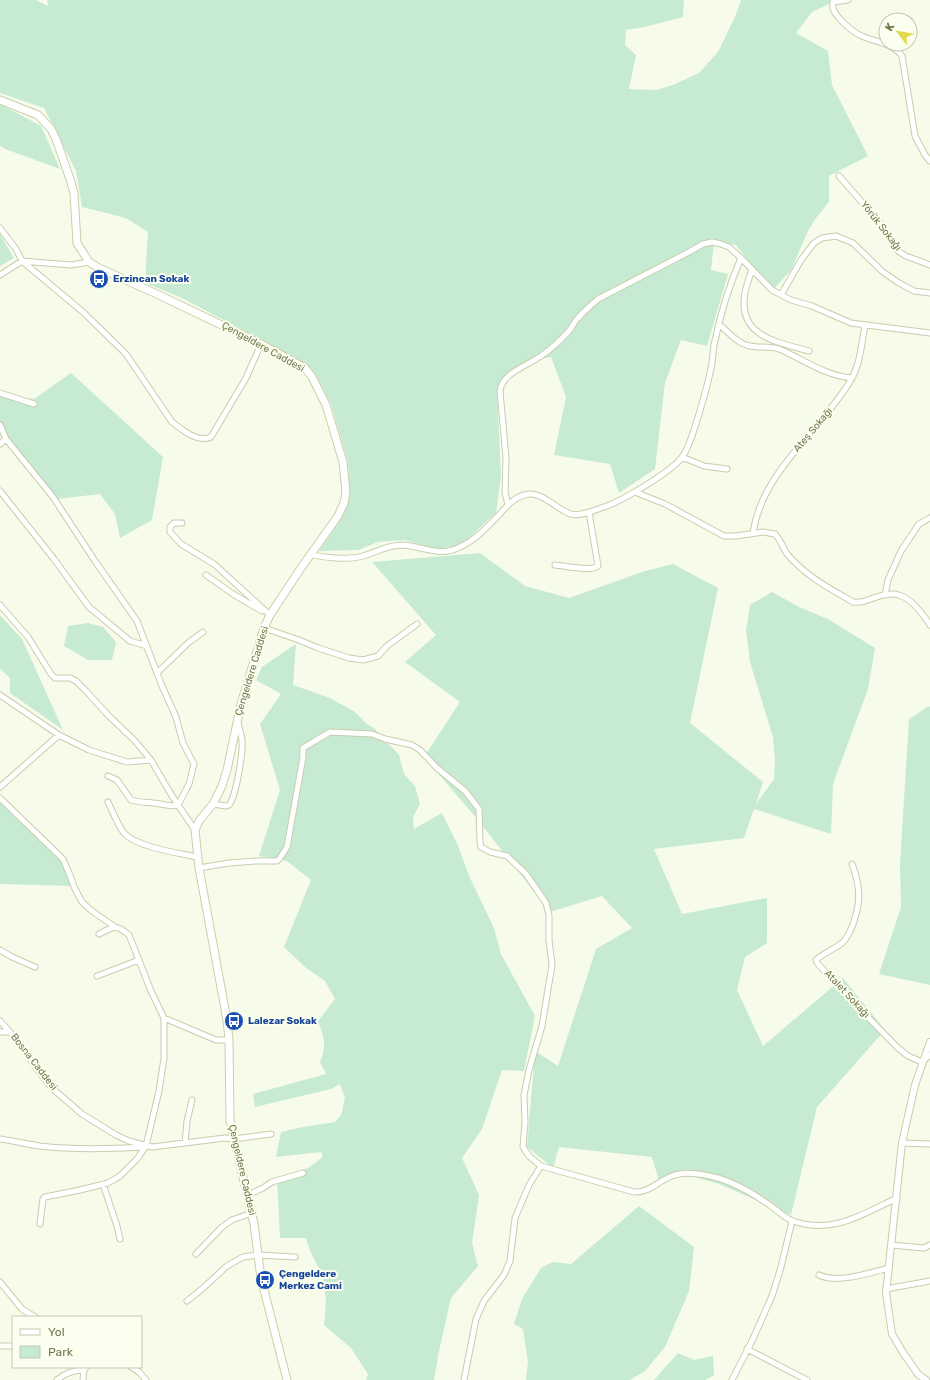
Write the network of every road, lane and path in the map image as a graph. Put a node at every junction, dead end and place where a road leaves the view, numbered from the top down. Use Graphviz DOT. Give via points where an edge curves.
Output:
graph roads {
  1 [pos="848,0"];
  2 [pos="0,100"];
  3 [pos="930,161"];
  4 [pos="839,176"];
  5 [pos="0,228"];
  6 [pos="741,258"];
  7 [pos="22,260"];
  8 [pos="89,262"];
  9 [pos="930,265"];
  10 [pos="752,269"];
  11 [pos="0,275"];
  12 [pos="930,293"];
  13 [pos="781,295"];
  14 [pos="719,324"];
  15 [pos="865,325"];
  16 [pos="930,333"];
  17 [pos="261,344"];
  18 [pos="810,351"];
  19 [pos="852,378"];
  20 [pos="0,393"];
  21 [pos="34,404"];
  22 [pos="0,425"];
  23 [pos="6,439"];
  24 [pos="0,444"];
  25 [pos="682,457"];
  26 [pos="727,469"];
  27 [pos="0,491"];
  28 [pos="635,492"];
  29 [pos="508,505"];
  30 [pos="589,512"];
  31 [pos="930,518"];
  32 [pos="182,523"];
  33 [pos="754,533"];
  34 [pos="310,554"];
  35 [pos="555,565"];
  36 [pos="206,575"];
  37 [pos="885,595"];
  38 [pos="0,605"];
  39 [pos="270,615"];
  40 [pos="417,624"];
  41 [pos="930,625"];
  42 [pos="264,628"];
  43 [pos="203,632"];
  44 [pos="147,646"];
  45 [pos="156,673"];
  46 [pos="0,695"];
  47 [pos="238,720"];
  48 [pos="59,735"];
  49 [pos="151,760"];
  50 [pos="108,776"];
  51 [pos="0,787"];
  52 [pos="0,798"];
  53 [pos="108,802"];
  54 [pos="213,804"];
  55 [pos="178,805"];
  56 [pos="195,830"];
  57 [pos="197,857"];
  58 [pos="852,864"];
  59 [pos="198,868"];
  60 [pos="116,927"];
  61 [pos="99,934"];
  62 [pos="0,950"];
  63 [pos="140,960"];
  64 [pos="35,967"];
  65 [pos="97,976"];
  66 [pos="164,1018"];
  67 [pos="0,1022"];
  68 [pos="0,1032"];
  69 [pos="10,1032"];
  70 [pos="229,1040"];
  71 [pos="930,1042"];
  72 [pos="930,1055"];
  73 [pos="922,1062"];
  74 [pos="192,1100"];
  75 [pos="271,1134"];
  76 [pos="0,1139"];
  77 [pos="234,1139"];
  78 [pos="185,1142"];
  79 [pos="902,1143"];
  80 [pos="930,1144"];
  81 [pos="146,1146"];
  82 [pos="541,1166"];
  83 [pos="303,1174"];
  84 [pos="103,1184"];
  85 [pos="248,1195"];
  86 [pos="897,1198"];
  87 [pos="252,1213"];
  88 [pos="792,1221"];
  89 [pos="40,1224"];
  90 [pos="120,1239"];
  91 [pos="891,1245"];
  92 [pos="930,1245"];
  93 [pos="196,1254"];
  94 [pos="258,1255"];
  95 [pos="296,1257"];
  96 [pos="888,1268"];
  97 [pos="819,1275"];
  98 [pos="930,1281"];
  99 [pos="0,1282"];
  100 [pos="886,1289"];
  101 [pos="187,1300"];
  102 [pos="33,1316"];
  103 [pos="0,1346"];
  104 [pos="12,1346"];
  105 [pos="747,1349"];
  106 [pos="133,1368"];
  107 [pos="85,1369"];
  108 [pos="57,1380"];
  109 [pos="83,1380"];
  110 [pos="146,1380"];
  111 [pos="287,1380"];
  112 [pos="464,1380"];
  113 [pos="732,1380"];
  114 [pos="807,1380"];
  115 [pos="926,1380"];
  1 -- 3 [label="street" via="833,2 832,7 847,27 898,50 902,56 916,136"];
  2 -- 8 [label="main road, Çengeldere Caddesi" via="38,115 51,129 74,193 77,243"];
  4 -- 9 [label="street, Yörük Sokağı" via="882,224 898,251"];
  5 -- 7 [label="street"];
  6 -- 10 [label="street"];
  6 -- 14 [label="street"];
  6 -- 29 [label="street" via="729,247 721,244 703,244 598,299 553,347 506,378 500,391 506,458 505,492"];
  7 -- 8 [label="street" via="71,265"];
  7 -- 11 [label="street"];
  7 -- 17 [label="street" via="83,312 126,354 172,422 181,430 196,437 211,437 246,378"];
  8 -- 17 [label="main road, Çengeldere Caddesi"];
  10 -- 13 [label="street" via="772,290"];
  10 -- 18 [label="street" via="744,293 746,318 750,324 767,338"];
  12 -- 13 [label="street" via="899,284 853,242 836,236 822,238 814,243"];
  13 -- 15 [label="street" via="851,323"];
  14 -- 19 [label="street" via="746,345 779,349 829,374"];
  14 -- 25 [label="street" via="700,413"];
  15 -- 16 [label="street"];
  15 -- 19 [label="street, Ateş Sokağı"];
  17 -- 34 [label="main road, Çengeldere Caddesi" via="305,368 312,377 326,405 343,462 346,492 344,503 338,516"];
  19 -- 33 [label="street, Ateş Sokağı" via="779,472 757,515"];
  20 -- 21 [label="street"];
  22 -- 23 [label="street"];
  23 -- 24 [label="street"];
  23 -- 44 [label="street" via="53,497 137,621"];
  25 -- 26 [label="street" via="704,466"];
  25 -- 28 [label="street"];
  27 -- 44 [label="street" via="89,606 130,641"];
  28 -- 30 [label="street"];
  28 -- 33 [label="street" via="665,504 724,536"];
  29 -- 30 [label="street" via="520,496 533,494 572,514"];
  29 -- 34 [label="street" via="479,535 451,551 435,552 397,545 356,557"];
  30 -- 35 [label="street" via="598,566 591,569"];
  31 -- 37 [label="street" via="920,524 901,551 888,580"];
  32 -- 39 [label="street" via="174,523 170,527 173,537 214,564"];
  33 -- 37 [label="street" via="775,534 787,554 812,578 853,602 865,602"];
  34 -- 39 [label="main road, Çengeldere Caddesi"];
  36 -- 39 [label="street"];
  37 -- 41 [label="street" via="898,595 907,599"];
  38 -- 49 [label="street" via="28,637 51,674 55,678 70,678 76,681"];
  39 -- 42 [label="main road, Çengeldere Caddesi"];
  40 -- 42 [label="street" via="378,656 363,660 324,650"];
  42 -- 47 [label="main road, Çengeldere Caddesi"];
  43 -- 45 [label="street"];
  44 -- 45 [label="street"];
  45 -- 55 [label="street" via="176,717 183,743 194,764 189,784"];
  46 -- 48 [label="street"];
  47 -- 54 [label="main road, Çengeldere Caddesi" via="228,770"];
  47 -- 54 [label="street" via="242,742 240,766 232,800 226,806"];
  48 -- 49 [label="street" via="89,750 127,762"];
  48 -- 51 [label="street"];
  49 -- 55 [label="street"];
  50 -- 55 [label="street" via="116,780 131,800 173,807"];
  52 -- 60 [label="street" via="63,859 74,889 82,902"];
  53 -- 57 [label="street" via="124,834 132,839 141,844"];
  54 -- 56 [label="main road, Çengeldere Caddesi" via="198,821"];
  55 -- 56 [label="street"];
  56 -- 57 [label="main road, Çengeldere Caddesi"];
  57 -- 59 [label="main road, Çengeldere Caddesi"];
  58 -- 73 [label="street, Atalet Sokağı" via="860,889 854,921 843,942 816,960 898,1048"];
  59 -- 70 [label="main road, Çengeldere Caddesi"];
  59 -- 82 [label="street" via="236,863 276,862 280,858 287,847 303,748 330,732 372,734 412,745 420,750 465,791 478,809 481,847 507,856 526,874 546,903 552,965 542,1026 524,1095 525,1122 522,1146"];
  60 -- 61 [label="street"];
  60 -- 63 [label="street" via="129,935"];
  62 -- 64 [label="street"];
  63 -- 65 [label="street"];
  63 -- 66 [label="street"];
  66 -- 70 [label="street" via="216,1040"];
  66 -- 81 [label="street" via="164,1058"];
  67 -- 69 [label="street, Bosna Caddesi"];
  68 -- 69 [label="street"];
  69 -- 81 [label="street, Bosna Caddesi" via="43,1077 82,1114 129,1141"];
  70 -- 77 [label="main road, Çengeldere Caddesi" via="229,1107"];
  71 -- 73 [label="street"];
  72 -- 73 [label="street"];
  73 -- 79 [label="street"];
  74 -- 78 [label="street"];
  75 -- 77 [label="street, Bosna Caddesi"];
  76 -- 81 [label="street" via="40,1146 76,1148"];
  77 -- 78 [label="street, Bosna Caddesi"];
  77 -- 85 [label="main road, Çengeldere Caddesi"];
  78 -- 81 [label="street, Bosna Caddesi"];
  79 -- 80 [label="street"];
  79 -- 86 [label="street"];
  81 -- 84 [label="street" via="138,1159 120,1176"];
  82 -- 88 [label="street" via="641,1193 678,1174 715,1177 736,1184 757,1196"];
  82 -- 112 [label="street" via="529,1185 515,1218 510,1261 504,1274 484,1301 476,1319"];
  83 -- 85 [label="street" via="272,1182"];
  84 -- 89 [label="street" via="45,1197"];
  84 -- 90 [label="street"];
  85 -- 87 [label="main road, Çengeldere Caddesi"];
  86 -- 88 [label="street" via="836,1225 808,1225"];
  86 -- 91 [label="street"];
  87 -- 93 [label="street" via="232,1220 222,1227"];
  87 -- 94 [label="main road, Çengeldere Caddesi"];
  88 -- 105 [label="street" via="782,1267 772,1296"];
  91 -- 92 [label="street" via="924,1248"];
  91 -- 96 [label="street"];
  94 -- 95 [label="street"];
  94 -- 101 [label="street" via="243,1257 227,1266"];
  94 -- 111 [label="main road, Çengeldere Caddesi" via="261,1278"];
  96 -- 97 [label="street" via="842,1278 826,1279"];
  96 -- 100 [label="street"];
  98 -- 100 [label="street"];
  99 -- 102 [label="street" via="22,1309"];
  100 -- 115 [label="street" via="892,1334 918,1374"];
  103 -- 104 [label="street"];
  105 -- 113 [label="street"];
  105 -- 114 [label="street"];
  106 -- 110 [label="street"];
  107 -- 108 [label="street" via="67,1373"];
  107 -- 109 [label="street"];
}
